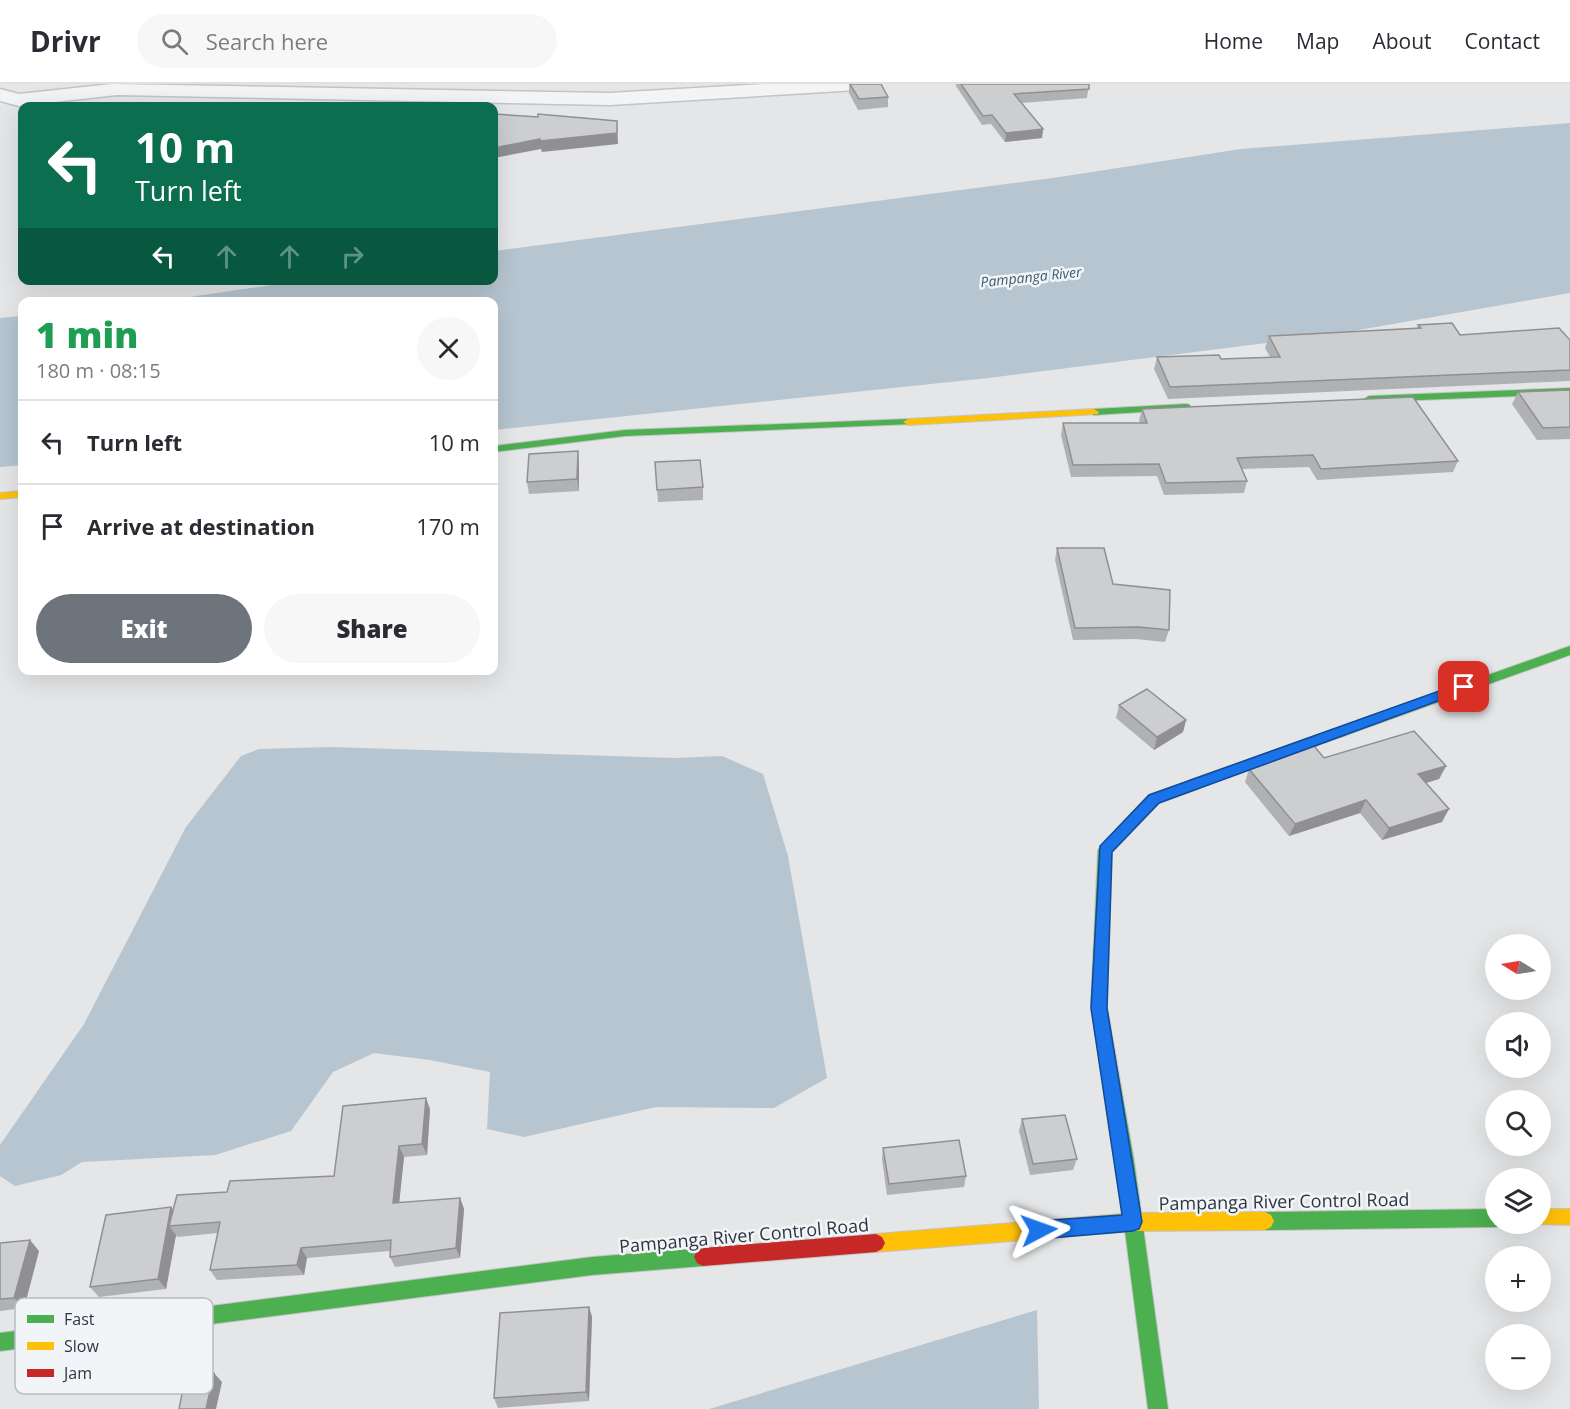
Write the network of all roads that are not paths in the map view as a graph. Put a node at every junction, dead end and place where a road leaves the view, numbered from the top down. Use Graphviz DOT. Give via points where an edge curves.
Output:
graph roads {
  1 [pos="857,84"];
  2 [pos="175,87"];
  3 [pos="0,95"];
  4 [pos="1570,391"];
  5 [pos="1357,400"];
  6 [pos="1204,406"];
  7 [pos="498,449"];
  8 [pos="18,494"];
  9 [pos="0,496"];
  10 [pos="1570,650"];
  11 [pos="1551,1217"];
  12 [pos="1570,1217"];
  13 [pos="1485,1218"];
  14 [pos="1133,1222"];
  15 [pos="213,1315"];
  16 [pos="15,1340"];
  17 [pos="0,1342"];
  18 [pos="1158,1409"];
  1 -- 2 [label="street" via="610,99"];
  2 -- 3 [label="street" via="19,100"];
  4 -- 5 [label="street"];
  6 -- 7 [label="street" via="625,433"];
  8 -- 9 [label="street"];
  10 -- 14 [label="street" via="1154,799 1105,850 1099,1008"];
  11 -- 12 [label="street"];
  13 -- 14 [label="street, Pampanga River Control Road"];
  14 -- 15 [label="street, Pampanga River Control Road" via="592,1266"];
  14 -- 18 [label="street"];
  16 -- 17 [label="street, Pampanga River Control Road"];
}
